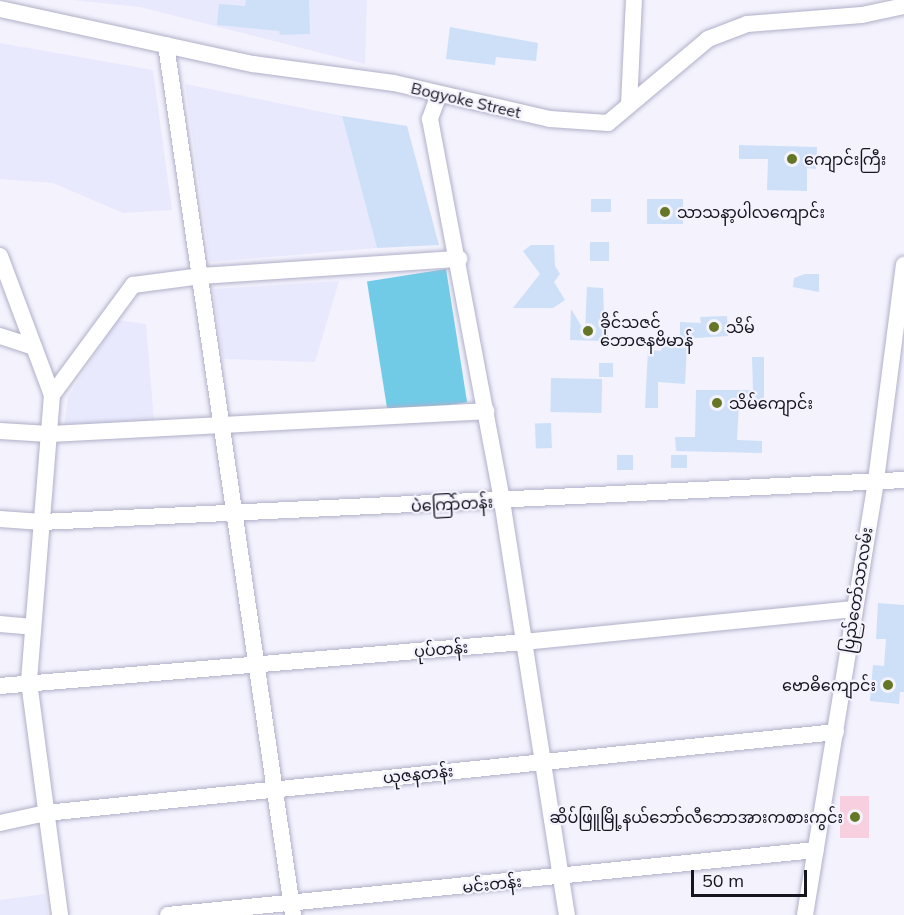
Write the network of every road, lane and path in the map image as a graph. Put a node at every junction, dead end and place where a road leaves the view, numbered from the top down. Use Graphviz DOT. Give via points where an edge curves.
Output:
graph roads {
  1 [pos="634,0"];
  2 [pos="897,8"];
  3 [pos="0,9"];
  4 [pos="904,19"];
  5 [pos="166,45"];
  6 [pos="439,94"];
  7 [pos="629,105"];
  8 [pos="0,256"];
  9 [pos="459,259"];
  10 [pos="904,265"];
  11 [pos="201,276"];
  12 [pos="0,336"];
  13 [pos="34,347"];
  14 [pos="897,372"];
  15 [pos="52,395"];
  16 [pos="486,411"];
  17 [pos="224,425"];
  18 [pos="0,431"];
  19 [pos="49,434"];
  20 [pos="876,480"];
  21 [pos="904,480"];
  22 [pos="502,501"];
  23 [pos="237,514"];
  24 [pos="0,519"];
  25 [pos="42,522"];
  26 [pos="853,609"];
  27 [pos="0,624"];
  28 [pos="33,627"];
  29 [pos="524,642"];
  30 [pos="257,664"];
  31 [pos="29,682"];
  32 [pos="0,686"];
  33 [pos="836,732"];
  34 [pos="543,761"];
  35 [pos="276,789"];
  36 [pos="46,813"];
  37 [pos="0,823"];
  38 [pos="816,850"];
  39 [pos="561,877"];
  40 [pos="292,909"];
  41 [pos="60,915"];
  42 [pos="168,915"];
  43 [pos="567,915"];
  44 [pos="805,915"];
  1 -- 7 [label="street"];
  2 -- 4 [label="street"];
  2 -- 7 [label="street, Bogyoke Street" via="747,24 708,39"];
  3 -- 5 [label="street, Bogyoke Street"];
  5 -- 6 [label="street, Bogyoke Street" via="253,64 394,83"];
  5 -- 11 [label="street"];
  6 -- 7 [label="street, Bogyoke Street" via="573,121 608,123"];
  6 -- 9 [label="street" via="430,119"];
  8 -- 13 [label="street"];
  9 -- 11 [label="street"];
  9 -- 16 [label="street"];
  10 -- 14 [label="street, ပြည်တော်သာလမ်း"];
  11 -- 15 [label="street" via="133,285"];
  11 -- 17 [label="street"];
  12 -- 13 [label="street"];
  13 -- 15 [label="street"];
  14 -- 20 [label="street, ပြည်တော်သာလမ်း"];
  15 -- 19 [label="street"];
  16 -- 17 [label="street"];
  16 -- 22 [label="street"];
  17 -- 19 [label="street"];
  17 -- 23 [label="street"];
  18 -- 19 [label="street"];
  19 -- 25 [label="street"];
  20 -- 21 [label="street, ပဲကြော်တန်း"];
  20 -- 22 [label="street, ပဲကြော်တန်း"];
  20 -- 26 [label="street, ပြည်တော်သာလမ်း"];
  22 -- 23 [label="street, ပဲကြော်တန်း"];
  22 -- 29 [label="street"];
  23 -- 25 [label="street, ပဲကြော်တန်း"];
  23 -- 30 [label="street"];
  24 -- 25 [label="street, ပဲကြော်တန်း"];
  25 -- 28 [label="street"];
  26 -- 29 [label="street, ပုပ်တန်း"];
  26 -- 33 [label="street, ပြည်တော်သာလမ်း"];
  27 -- 28 [label="street"];
  28 -- 31 [label="street"];
  29 -- 30 [label="street, ပုပ်တန်း"];
  29 -- 34 [label="street"];
  30 -- 31 [label="street, ပုပ်တန်း"];
  30 -- 35 [label="street"];
  31 -- 32 [label="street, ပုပ်တန်း"];
  31 -- 36 [label="street"];
  33 -- 34 [label="street, ယုဇနတန်း"];
  33 -- 38 [label="street, ပြည်တော်သာလမ်း"];
  34 -- 35 [label="street, ယုဇနတန်း"];
  34 -- 39 [label="street"];
  35 -- 36 [label="street, ယုဇနတန်း"];
  35 -- 40 [label="street"];
  36 -- 37 [label="street, ယုဇနတန်း"];
  36 -- 41 [label="street"];
  38 -- 39 [label="street, မင်းတန်း"];
  38 -- 44 [label="street, ပြည်တော်သာလမ်း"];
  39 -- 40 [label="street, မင်းတန်း"];
  39 -- 43 [label="street"];
  40 -- 42 [label="street, မင်းတန်း"];
}
